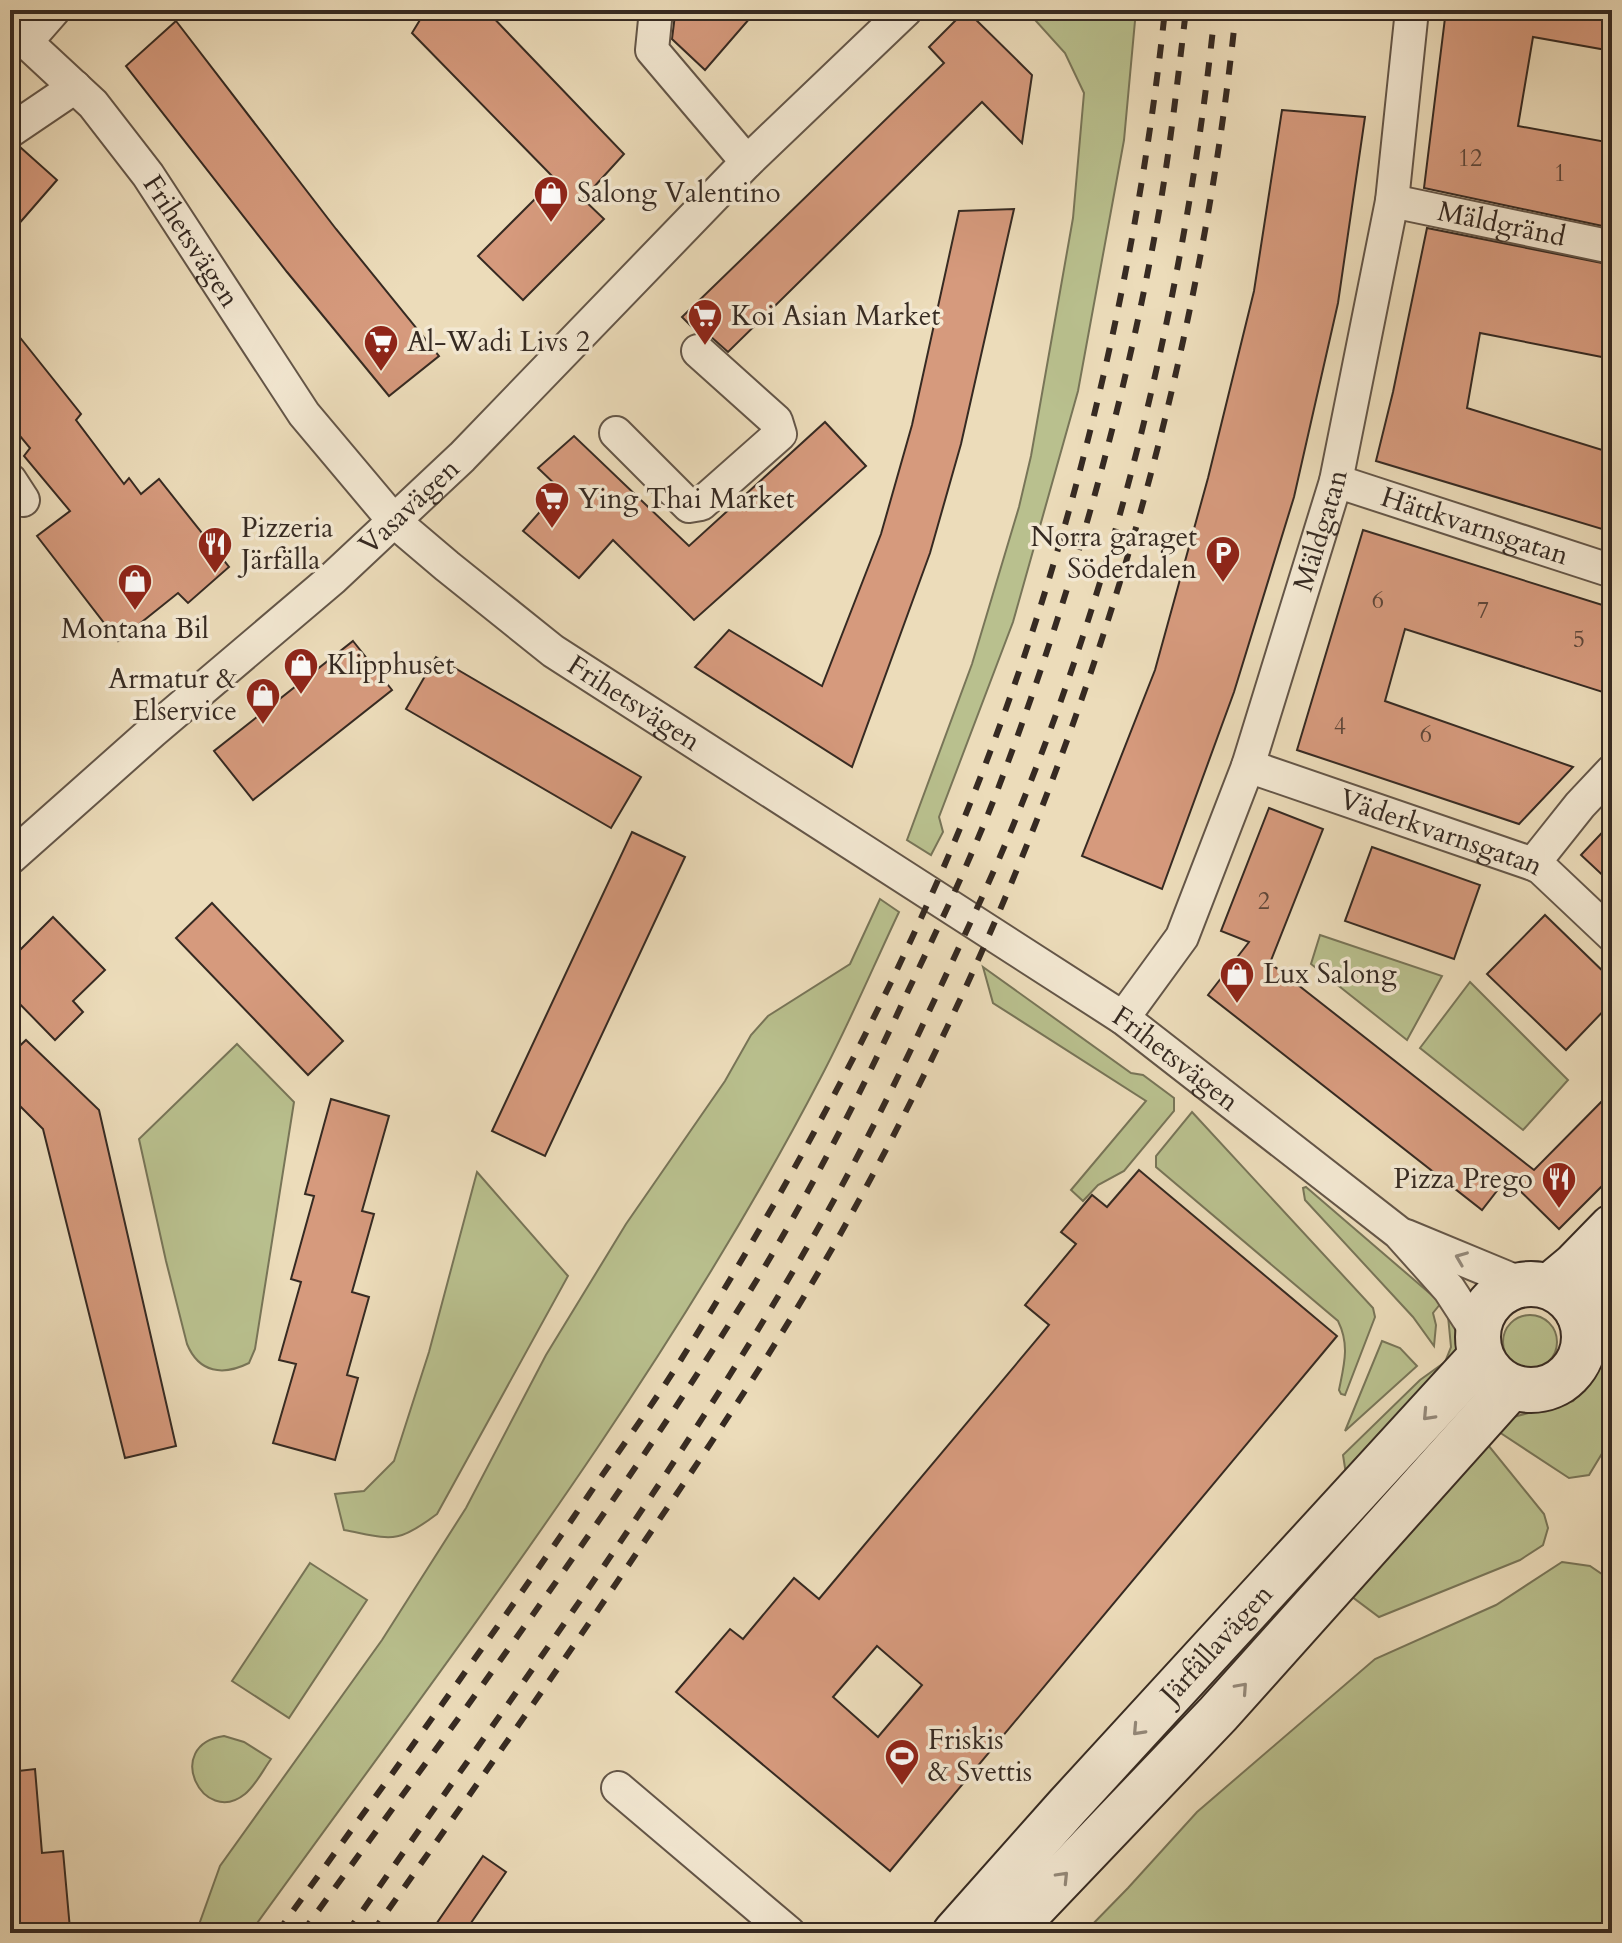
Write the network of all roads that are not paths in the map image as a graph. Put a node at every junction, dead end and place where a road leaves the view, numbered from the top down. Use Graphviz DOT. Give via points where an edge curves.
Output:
graph roads {
  1 [pos="54,10"];
  2 [pos="656,10"];
  3 [pos="906,10"];
  4 [pos="1412,10"];
  5 [pos="18,34"];
  6 [pos="75,87"];
  7 [pos="10,131"];
  8 [pos="747,162"];
  9 [pos="1392,201"];
  10 [pos="1612,247"];
  11 [pos="698,351"];
  12 [pos="616,433"];
  13 [pos="1336,481"];
  14 [pos="394,521"];
  15 [pos="1612,571"];
  16 [pos="1248,766"];
  17 [pos="1612,771"];
  18 [pos="10,858"];
  19 [pos="1533,864"];
  20 [pos="1612,935"];
  21 [pos="1123,1018"];
  22 [pos="1612,1227"];
  23 [pos="1399,1233"];
  24 [pos="1612,1280"];
  25 [pos="1550,1295"];
  26 [pos="1479,1344"];
  27 [pos="1511,1387"];
  28 [pos="618,1788"];
  29 [pos="789,1933"];
  30 [pos="955,1933"];
  31 [pos="1009,1933"];
  1 -- 5 [label="street"];
  2 -- 8 [label="street" via="652,50"];
  3 -- 8 [label="street, Vasavägen"];
  4 -- 9 [label="street, Mäldgatan"];
  5 -- 6 [label="street, Frihetsvägen"];
  6 -- 7 [label="street"];
  6 -- 14 [label="street, Frihetsvägen" via="148,175 304,414"];
  8 -- 14 [label="street, Vasavägen"];
  9 -- 10 [label="street, Mäldgränd"];
  9 -- 13 [label="street, Mäldgatan"];
  11 -- 12 [label="street" via="776,421 780,434 701,504 689,506"];
  13 -- 15 [label="street, Hättkvarnsgatan"];
  13 -- 16 [label="street, Mäldgatan"];
  14 -- 18 [label="street, Vasavägen"];
  14 -- 21 [label="street, Frihetsvägen" via="553,651"];
  16 -- 19 [label="street, Väderkvarnsgatan"];
  16 -- 21 [label="street, Mäldgatan" via="1182,937"];
  17 -- 19 [label="street"];
  19 -- 20 [label="street, Väderkvarnsgatan"];
  21 -- 23 [label="street, Frihetsvägen"];
  22 -- 25 [label="street"];
  25 -- 23 [label="street, Frihetsvägen, one-way"];
  23 -- 26 [label="street, Frihetsvägen" via="1449,1289"];
  24 -- 25 [label="street"];
  25 -- 26 [label="street" via="1504,1290 1482,1313"];
  25 -- 27 [label="street" via="1584,1328 1583,1347 1571,1373 1557,1383 1540,1390"];
  26 -- 27 [label="street" via="1493,1376"];
  26 -- 30 [label="street, Järfällavägen, one-way"];
  31 -- 27 [label="street, Järfällavägen, one-way" via="1218,1714"];
  28 -- 29 [label="street"];
}
